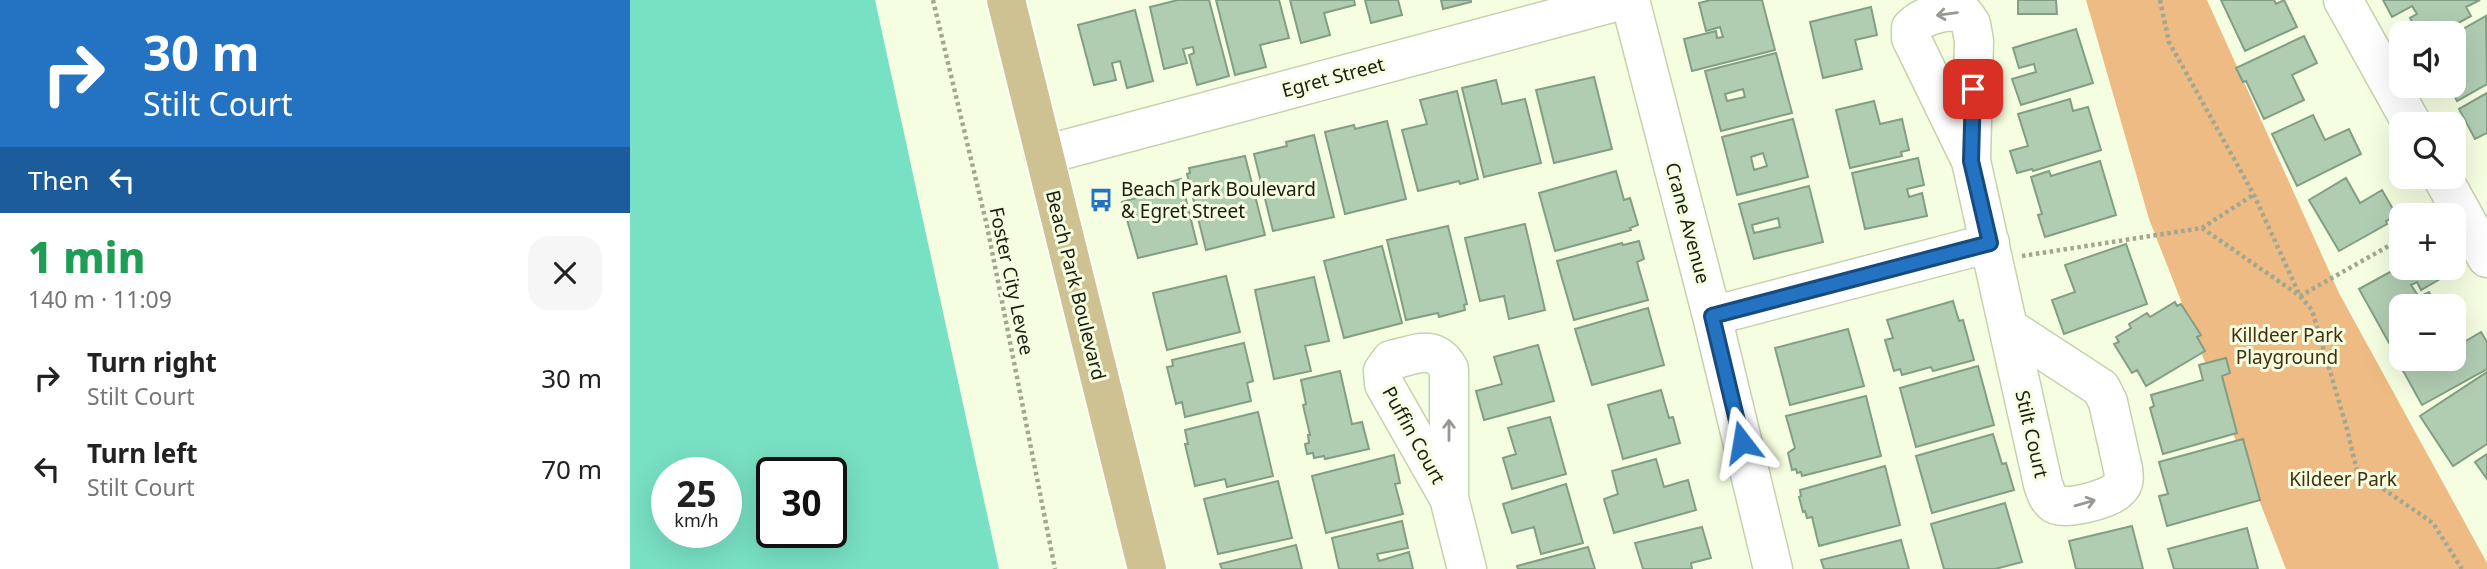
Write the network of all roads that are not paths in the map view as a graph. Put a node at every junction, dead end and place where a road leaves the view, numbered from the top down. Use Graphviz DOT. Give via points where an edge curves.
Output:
graph roads {
  1 [pos="1006,0"];
  2 [pos="1623,0"];
  3 [pos="1630,0"];
  4 [pos="2343,0"];
  5 [pos="2405,112"];
  6 [pos="1044,155"];
  7 [pos="1971,161"];
  8 [pos="2453,189"];
  9 [pos="2476,215"];
  10 [pos="1992,252"];
  11 [pos="2487,258"];
  12 [pos="1712,316"];
  13 [pos="2009,328"];
  14 [pos="1449,498"];
  15 [pos="1147,569"];
  16 [pos="1467,569"];
  17 [pos="1773,569"];
  1 -- 6 [label="main road, Beach Park Boulevard"];
  2 -- 6 [label="street, Egret Street"];
  3 -- 12 [label="street, Crane Avenue"];
  4 -- 5 [label="street"];
  6 -- 15 [label="main road, Beach Park Boulevard"];
  7 -- 10 [label="street"];
  8 -- 9 [label="street"];
  9 -- 11 [label="street"];
  10 -- 12 [label="street"];
  10 -- 13 [label="street"];
  12 -- 17 [label="street, Crane Avenue"];
  14 -- 16 [label="street, Puffin Court"];
}
